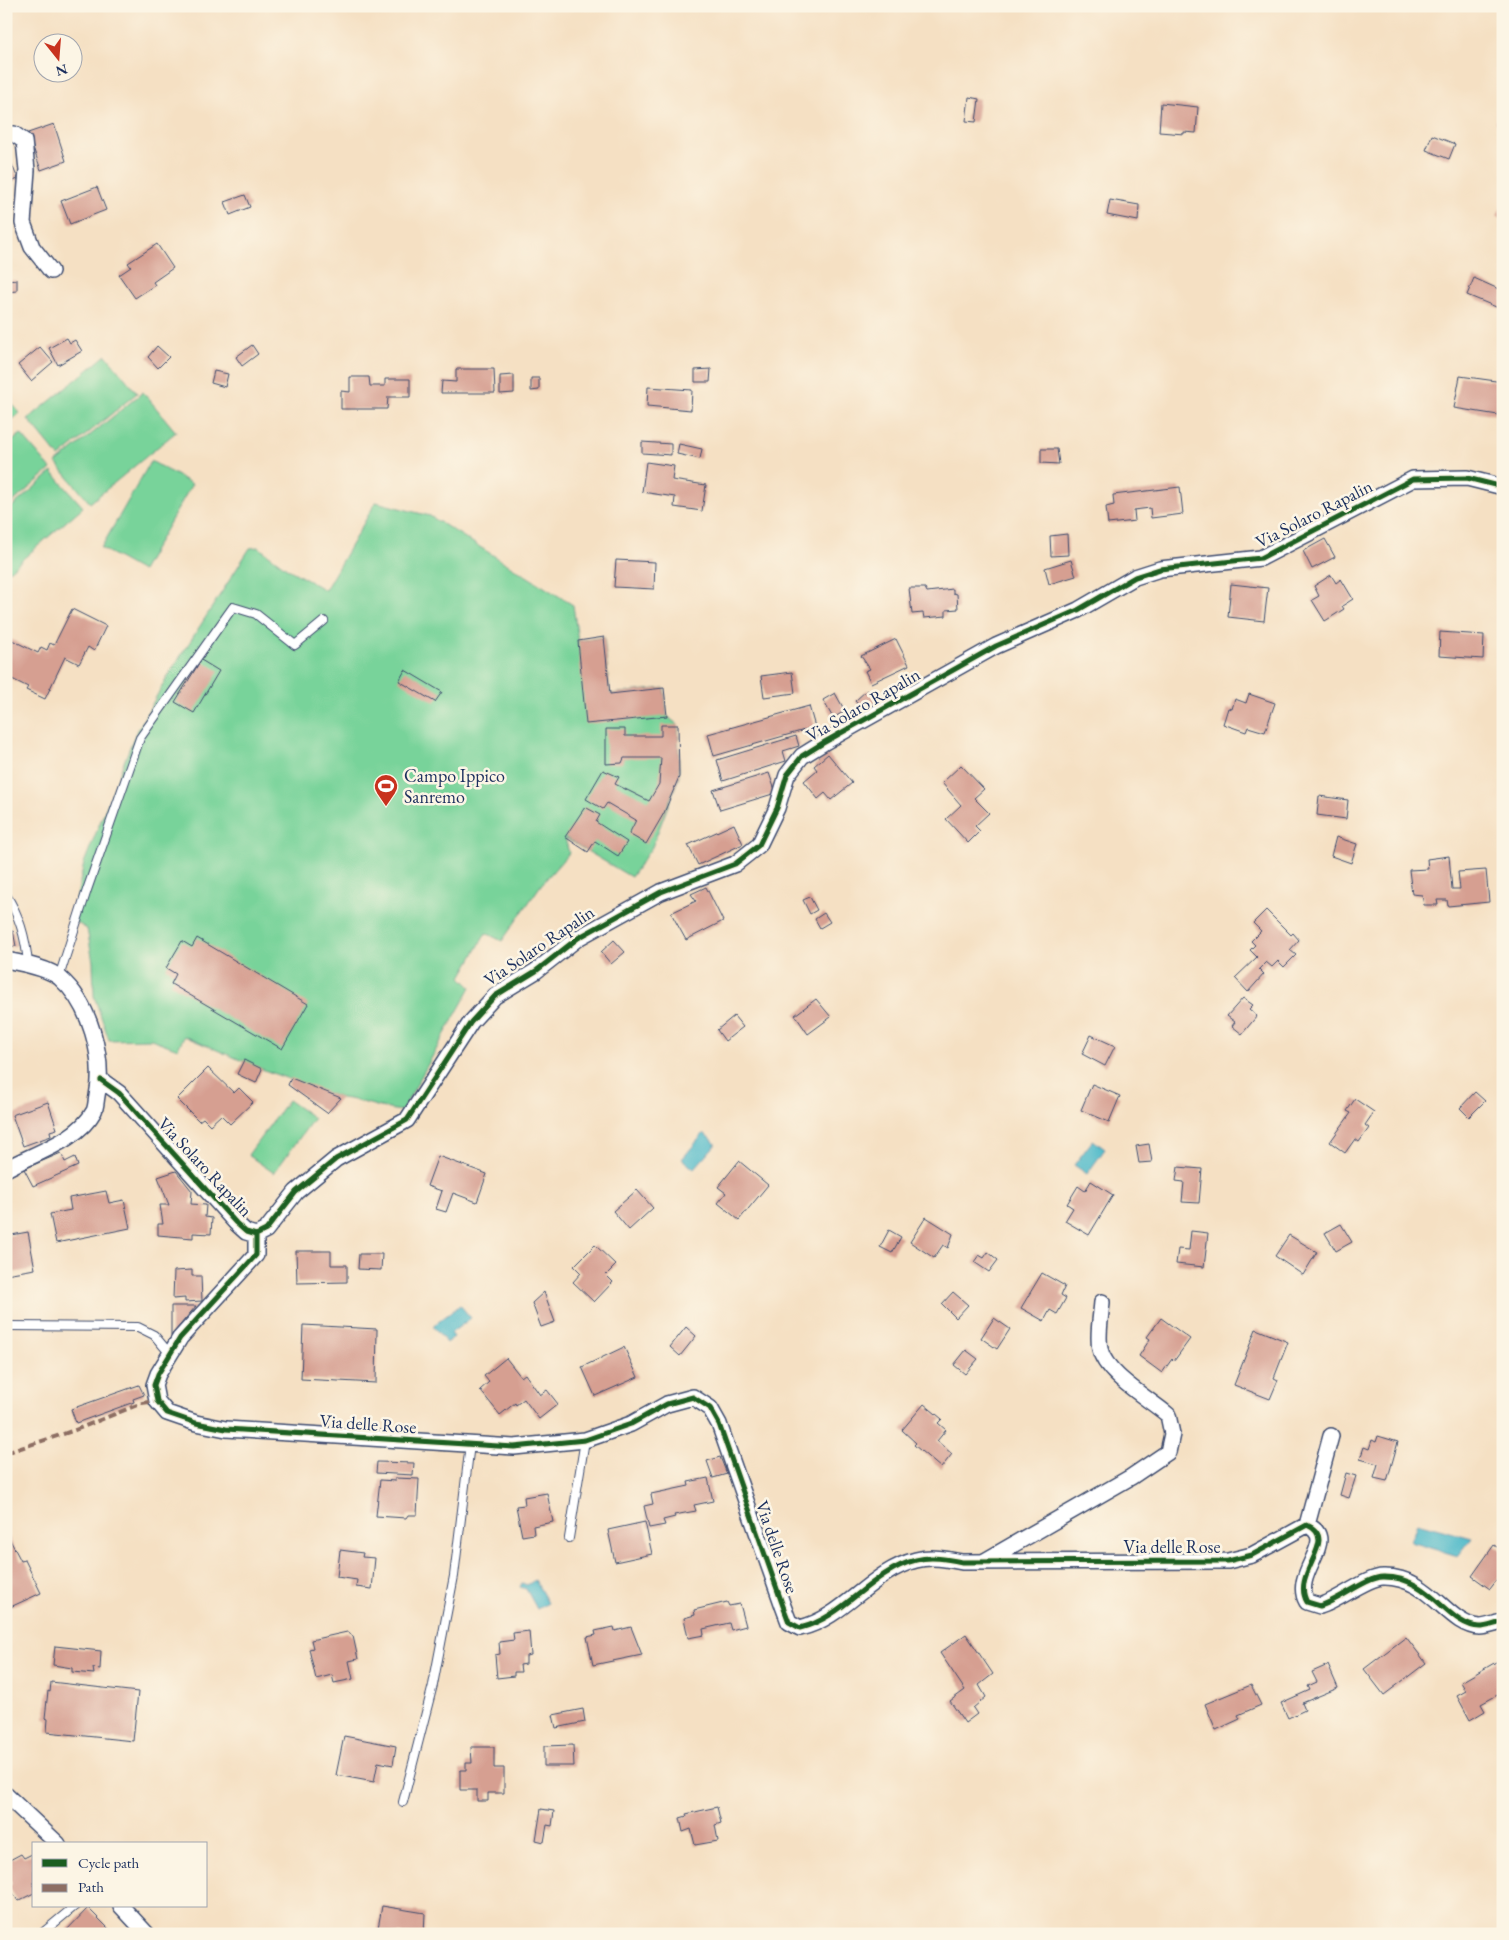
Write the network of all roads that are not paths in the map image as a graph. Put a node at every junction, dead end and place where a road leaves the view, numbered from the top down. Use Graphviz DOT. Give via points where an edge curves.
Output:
graph roads {
  1 [pos="6,134"];
  2 [pos="51,272"];
  3 [pos="1503,487"];
  4 [pos="324,621"];
  5 [pos="6,895"];
  6 [pos="6,960"];
  7 [pos="28,964"];
  8 [pos="59,977"];
  9 [pos="101,1080"];
  10 [pos="6,1169"];
  11 [pos="256,1235"];
  12 [pos="1102,1302"];
  13 [pos="6,1326"];
  14 [pos="170,1354"];
  15 [pos="1331,1436"];
  16 [pos="585,1440"];
  17 [pos="470,1444"];
  18 [pos="1307,1525"];
  19 [pos="569,1538"];
  20 [pos="983,1562"];
  21 [pos="1503,1622"];
  22 [pos="6,1795"];
  23 [pos="402,1802"];
  24 [pos="56,1842"];
  25 [pos="73,1908"];
  26 [pos="123,1908"];
  27 [pos="41,1934"];
  28 [pos="147,1934"];
  1 -- 2 [label="street" via="14,134 24,141 27,170 23,223 32,248"];
  3 -- 11 [label="street, Via Solaro Rapalin" via="1467,478 1413,479 1261,558 1160,568 1135,577 1078,610 996,646 823,743 802,756 787,775 777,808 759,845 735,864 661,892 578,938 536,971 495,996 472,1022 406,1120 336,1159 296,1192 266,1230"];
  4 -- 8 [label="lane" via="295,645 256,614 233,606 140,738"];
  5 -- 7 [label="lane" via="16,909 26,941"];
  6 -- 7 [label="street"];
  7 -- 8 [label="street"];
  8 -- 9 [label="street" via="83,1007 92,1027"];
  9 -- 10 [label="street" via="94,1111 74,1132"];
  9 -- 11 [label="street, Via Solaro Rapalin" via="118,1093 232,1218 246,1232"];
  11 -- 14 [label="street, Via delle Rose" via="256,1255 180,1338"];
  12 -- 20 [label="street" via="1100,1348 1104,1361 1111,1371 1168,1415 1172,1434 1168,1452 1131,1477"];
  13 -- 14 [label="lane" via="138,1327 154,1335"];
  14 -- 17 [label="street, Via delle Rose" via="154,1385 157,1401 168,1413 196,1423 226,1429"];
  15 -- 18 [label="street"];
  16 -- 17 [label="street, Via delle Rose" via="514,1447"];
  16 -- 19 [label="lane"];
  16 -- 20 [label="street, Via delle Rose" via="631,1424 682,1398 693,1397 710,1408 719,1424 789,1622 800,1628 817,1624 884,1575 915,1560 935,1558"];
  17 -- 23 [label="lane" via="454,1576 433,1685"];
  18 -- 20 [label="street, Via delle Rose" via="1252,1555 1228,1561"];
  18 -- 21 [label="street" via="1315,1528 1319,1546 1302,1586 1306,1602 1320,1606 1380,1577 1400,1577 1424,1588 1464,1623 1480,1627"];
  22 -- 24 [label="street"];
  25 -- 27 [label="lane"];
  26 -- 28 [label="street"];
}
